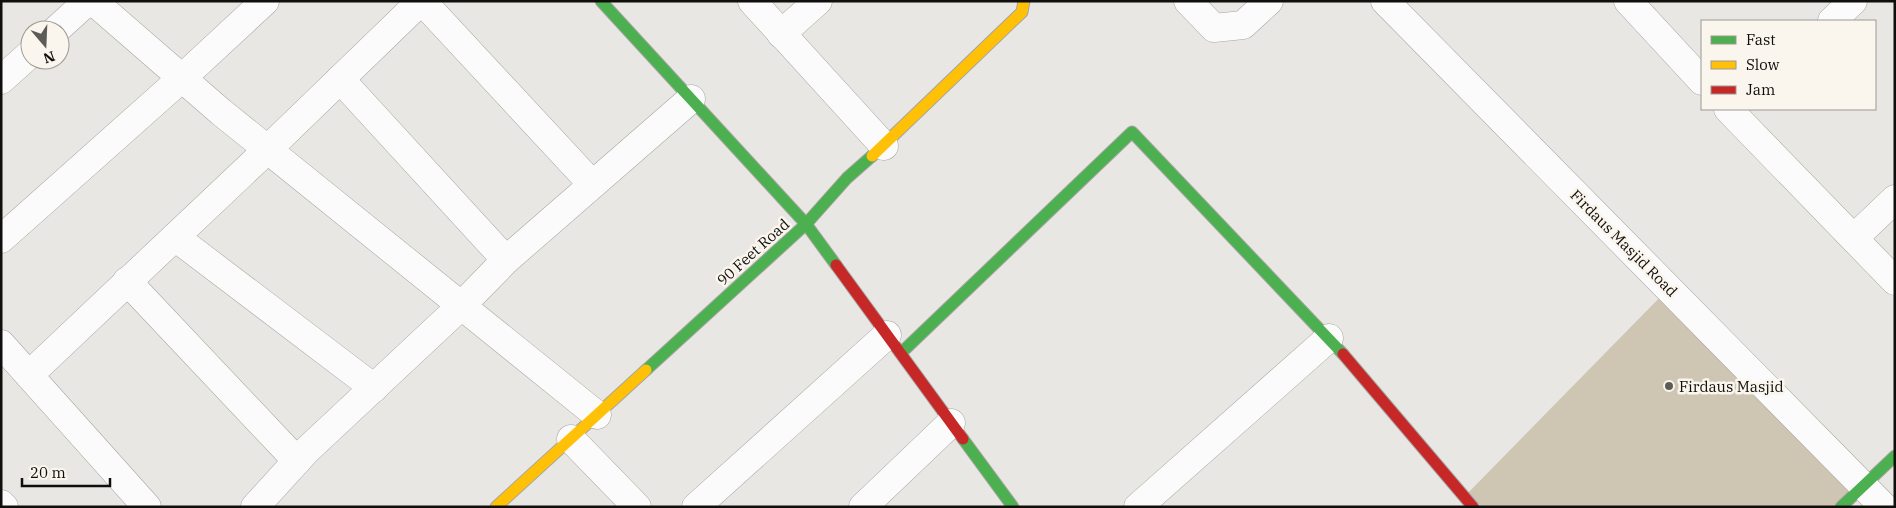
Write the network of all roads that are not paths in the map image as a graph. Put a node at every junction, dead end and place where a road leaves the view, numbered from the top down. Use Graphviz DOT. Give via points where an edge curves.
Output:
graph roads {
  1 [pos="88,1"];
  2 [pos="93,1"];
  3 [pos="265,1"];
  4 [pos="421,1"];
  5 [pos="601,1"];
  6 [pos="752,1"];
  7 [pos="818,1"];
  8 [pos="1188,1"];
  9 [pos="1269,1"];
  10 [pos="1385,1"];
  11 [pos="1628,1"];
  12 [pos="1853,1"];
  13 [pos="1023,7"];
  14 [pos="67,20"];
  15 [pos="1833,20"];
  16 [pos="781,34"];
  17 [pos="20,63"];
  18 [pos="182,78"];
  19 [pos="340,79"];
  20 [pos="1,80"];
  21 [pos="1701,80"];
  22 [pos="691,99"];
  23 [pos="1735,111"];
  24 [pos="884,146"];
  25 [pos="267,150"];
  26 [pos="592,184"];
  27 [pos="1895,199"];
  28 [pos="806,224"];
  29 [pos="175,237"];
  30 [pos="1854,238"];
  31 [pos="1,239"];
  32 [pos="506,260"];
  33 [pos="127,281"];
  34 [pos="1895,281"];
  35 [pos="461,306"];
  36 [pos="1328,338"];
  37 [pos="1,344"];
  38 [pos="894,344"];
  39 [pos="29,375"];
  40 [pos="374,388"];
  41 [pos="597,415"];
  42 [pos="951,423"];
  43 [pos="571,439"];
  44 [pos="1895,456"];
  45 [pos="297,461"];
  46 [pos="1864,485"];
  47 [pos="1,504"];
  48 [pos="1468,505"];
  49 [pos="865,506"];
  50 [pos="4,507"];
  51 [pos="147,507"];
  52 [pos="255,507"];
  53 [pos="496,507"];
  54 [pos="637,507"];
  55 [pos="696,507"];
  56 [pos="1013,507"];
  57 [pos="1138,507"];
  58 [pos="1842,507"];
  59 [pos="1884,507"];
  1 -- 14 [label="street"];
  2 -- 18 [label="street"];
  3 -- 18 [label="street"];
  4 -- 19 [label="street"];
  4 -- 26 [label="street"];
  5 -- 22 [label="street"];
  6 -- 16 [label="street"];
  7 -- 16 [label="street"];
  8 -- 9 [label="street" via="1214,28 1243,25"];
  10 -- 46 [label="street"];
  11 -- 21 [label="street"];
  12 -- 15 [label="street"];
  13 -- 24 [label="street, 90 Feet Road"];
  16 -- 24 [label="street"];
  17 -- 20 [label="street"];
  18 -- 25 [label="street"];
  18 -- 31 [label="street"];
  19 -- 25 [label="street"];
  19 -- 32 [label="street"];
  22 -- 26 [label="street"];
  22 -- 28 [label="street"];
  23 -- 30 [label="street"];
  24 -- 28 [label="street, 90 Feet Road" via="847,178"];
  25 -- 29 [label="street"];
  25 -- 35 [label="street"];
  26 -- 32 [label="street"];
  27 -- 30 [label="street"];
  28 -- 38 [label="street"];
  28 -- 41 [label="street, 90 Feet Road"];
  29 -- 33 [label="street"];
  29 -- 40 [label="street"];
  30 -- 34 [label="street"];
  32 -- 35 [label="street"];
  33 -- 39 [label="street"];
  33 -- 45 [label="street"];
  35 -- 40 [label="street"];
  35 -- 41 [label="street"];
  36 -- 38 [label="street" via="1132,132"];
  36 -- 48 [label="street"];
  36 -- 57 [label="street"];
  37 -- 39 [label="street"];
  38 -- 42 [label="street"];
  38 -- 55 [label="street"];
  39 -- 51 [label="street"];
  40 -- 45 [label="street"];
  41 -- 43 [label="street, 90 Feet Road"];
  42 -- 49 [label="street"];
  42 -- 56 [label="street"];
  43 -- 53 [label="street, 90 Feet Road"];
  43 -- 54 [label="street"];
  44 -- 46 [label="street"];
  45 -- 52 [label="street"];
  46 -- 58 [label="street"];
  46 -- 59 [label="street"];
  47 -- 50 [label="street"];
}
